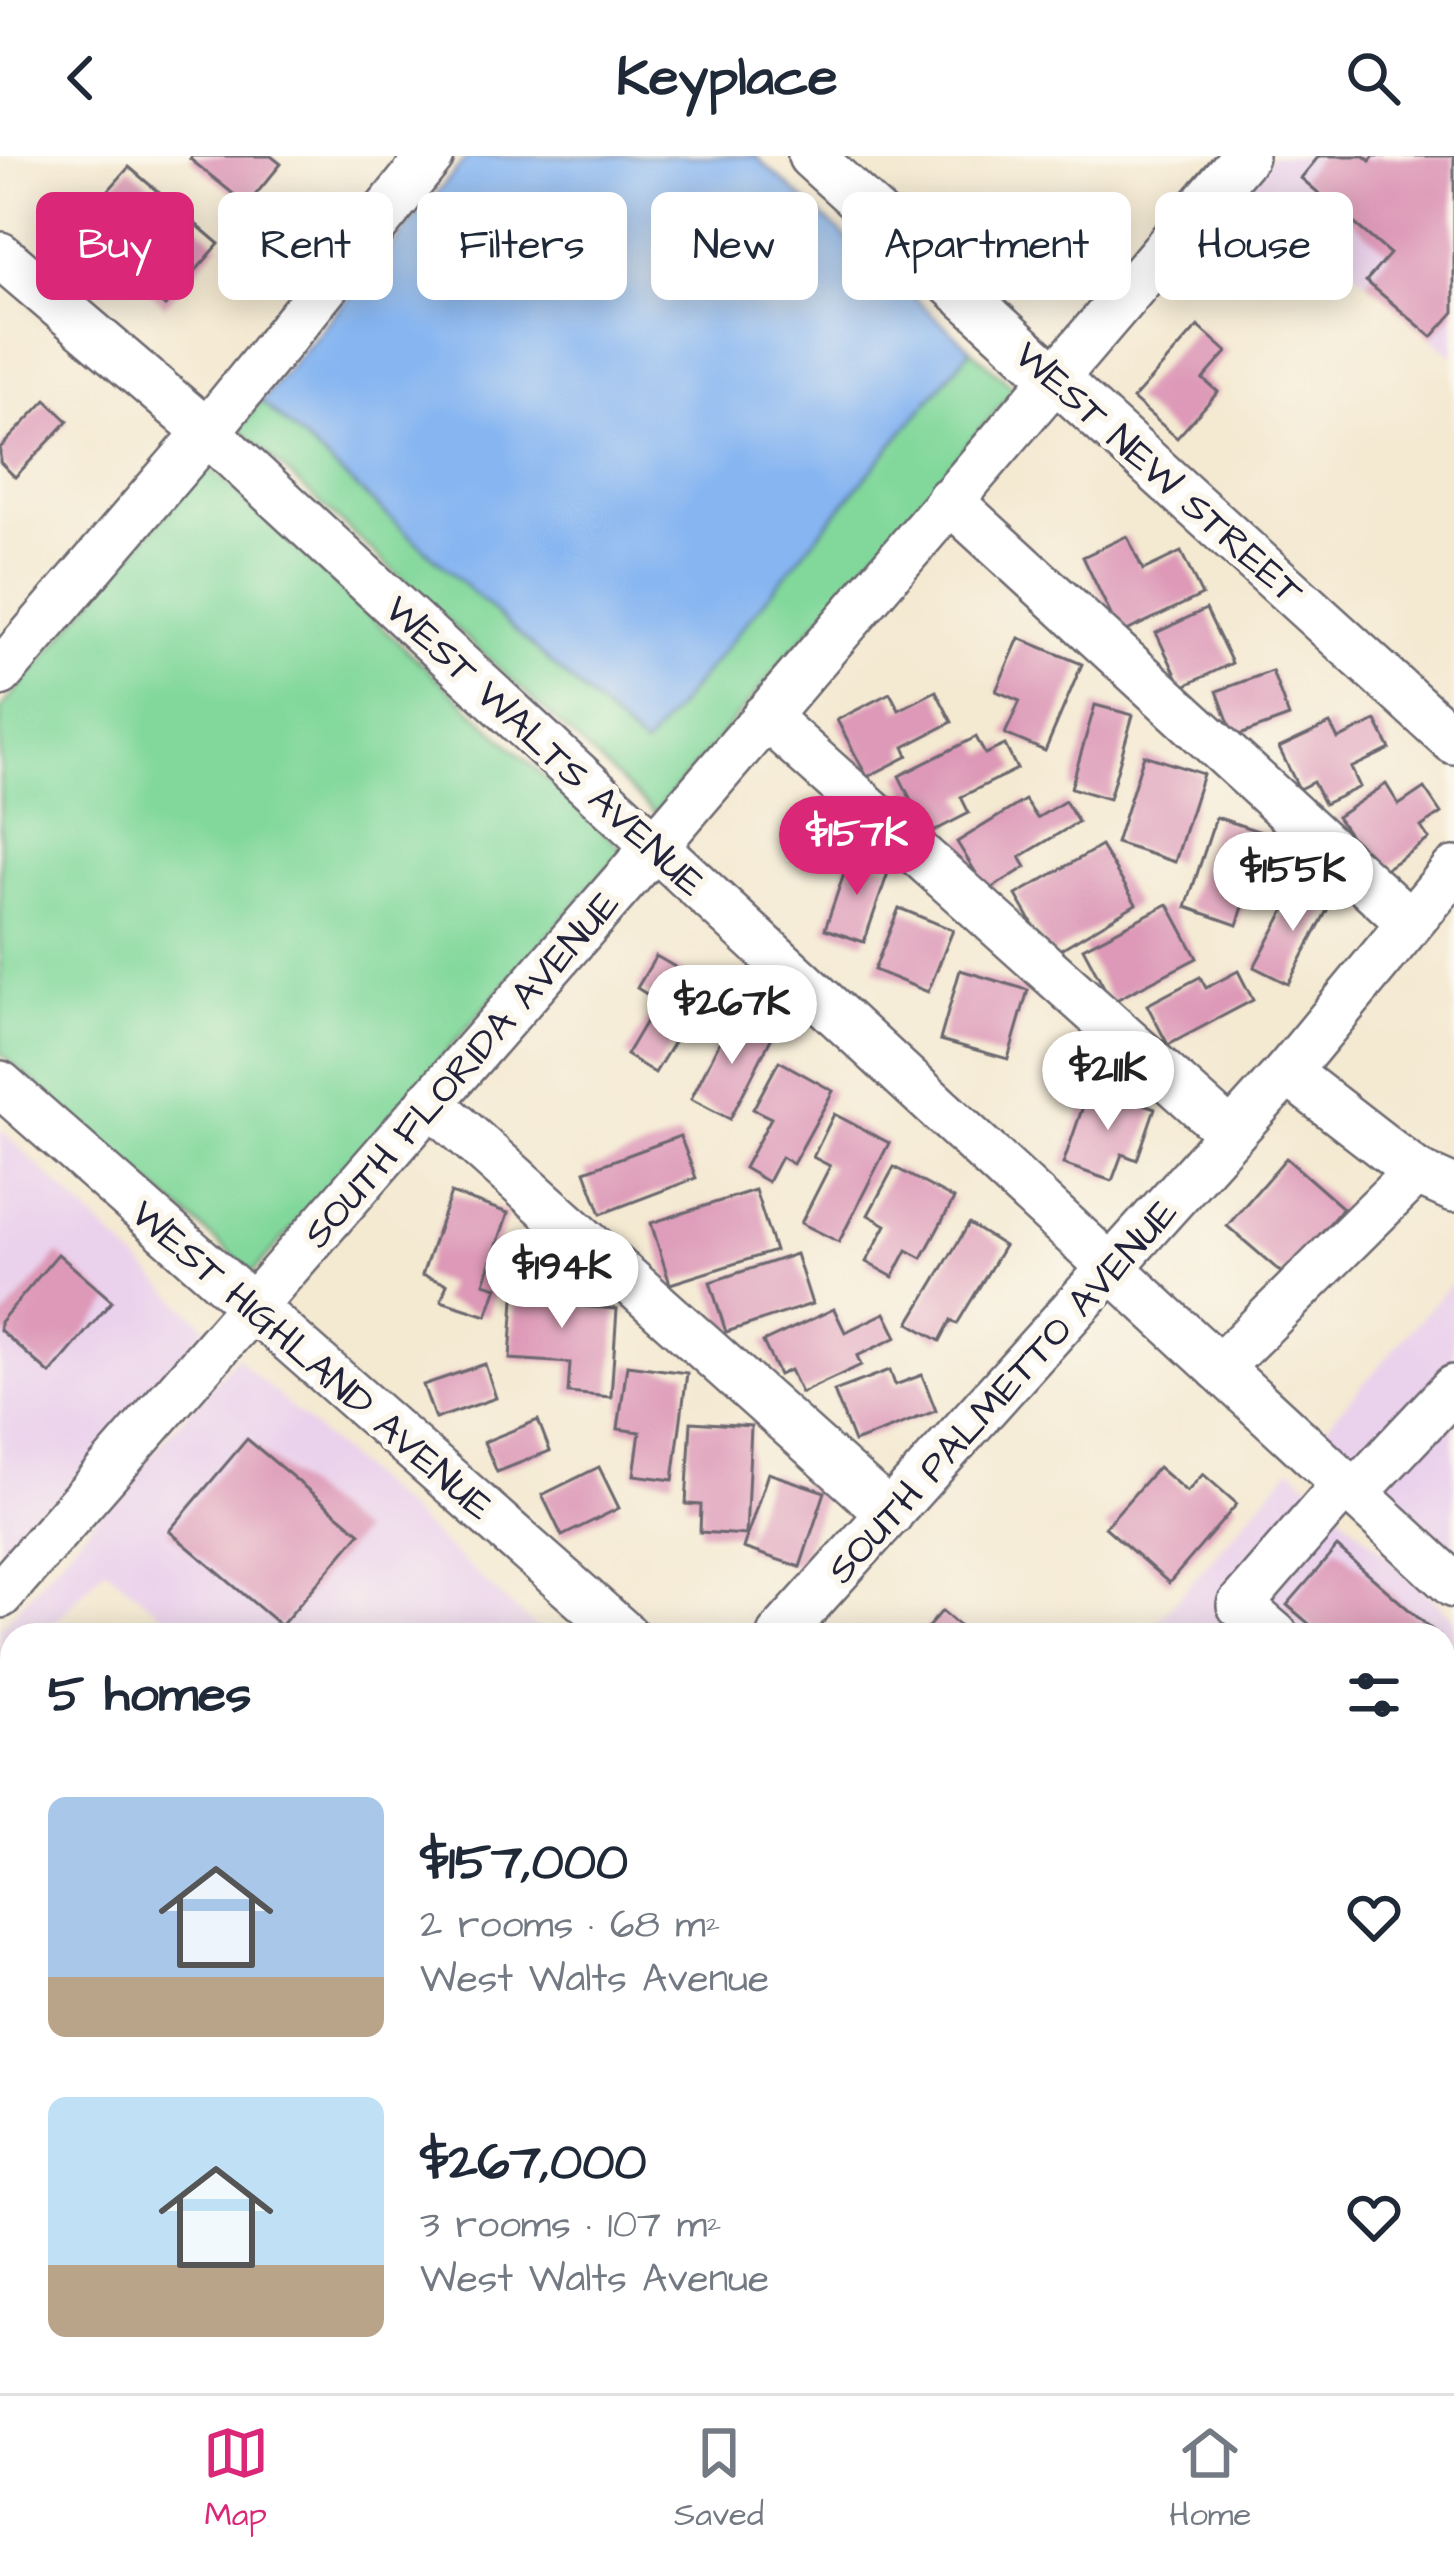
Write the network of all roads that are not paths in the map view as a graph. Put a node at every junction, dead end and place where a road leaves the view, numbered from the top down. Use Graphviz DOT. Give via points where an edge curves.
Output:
graph roads {
  1 [pos="431,156"];
  2 [pos="811,156"];
  3 [pos="1245,156"];
  4 [pos="0,255"];
  5 [pos="1054,376"];
  6 [pos="207,432"];
  7 [pos="949,500"];
  8 [pos="0,673"];
  9 [pos="765,716"];
  10 [pos="1454,741"];
  11 [pos="655,845"];
  12 [pos="1454,870"];
  13 [pos="1409,922"];
  14 [pos="1287,1072"];
  15 [pos="0,1084"];
  16 [pos="430,1102"];
  17 [pos="1229,1132"];
  18 [pos="1435,1180"];
  19 [pos="1112,1268"];
  20 [pos="253,1305"];
  21 [pos="1219,1368"];
  22 [pos="1454,1388"];
  23 [pos="1350,1489"];
  24 [pos="890,1514"];
  25 [pos="1454,1585"];
  26 [pos="0,1593"];
  27 [pos="611,1623"];
  28 [pos="792,1623"];
  29 [pos="1261,1623"];
  1 -- 6 [label="street"];
  2 -- 5 [label="street, WEST NEW STREET"];
  3 -- 5 [label="street, SOUTH FLORIDA AVENUE"];
  4 -- 6 [label="street, WEST WALTS AVENUE"];
  5 -- 7 [label="street, SOUTH FLORIDA AVENUE"];
  5 -- 10 [label="street, WEST NEW STREET"];
  6 -- 8 [label="street"];
  6 -- 11 [label="street, WEST WALTS AVENUE"];
  7 -- 9 [label="street, SOUTH FLORIDA AVENUE"];
  7 -- 13 [label="street"];
  9 -- 11 [label="street, SOUTH FLORIDA AVENUE"];
  9 -- 17 [label="street"];
  11 -- 16 [label="street, SOUTH FLORIDA AVENUE"];
  11 -- 19 [label="street, WEST WALTS AVENUE"];
  12 -- 13 [label="street, SOUTH PALMETTO AVENUE"];
  13 -- 14 [label="street, SOUTH PALMETTO AVENUE"];
  14 -- 17 [label="street, SOUTH PALMETTO AVENUE"];
  14 -- 18 [label="street"];
  15 -- 20 [label="street, WEST HIGHLAND AVENUE"];
  16 -- 20 [label="street, SOUTH FLORIDA AVENUE"];
  16 -- 24 [label="street"];
  17 -- 19 [label="street, SOUTH PALMETTO AVENUE"];
  18 -- 21 [label="street"];
  19 -- 21 [label="street, WEST WALTS AVENUE"];
  19 -- 24 [label="street, SOUTH PALMETTO AVENUE"];
  20 -- 26 [label="street, SOUTH FLORIDA AVENUE"];
  20 -- 27 [label="street, WEST HIGHLAND AVENUE"];
  21 -- 23 [label="street, WEST WALTS AVENUE"];
  22 -- 23 [label="street"];
  23 -- 25 [label="street, WEST WALTS AVENUE"];
  23 -- 29 [label="street" via="1240,1605"];
  24 -- 28 [label="street, SOUTH PALMETTO AVENUE"];
}
